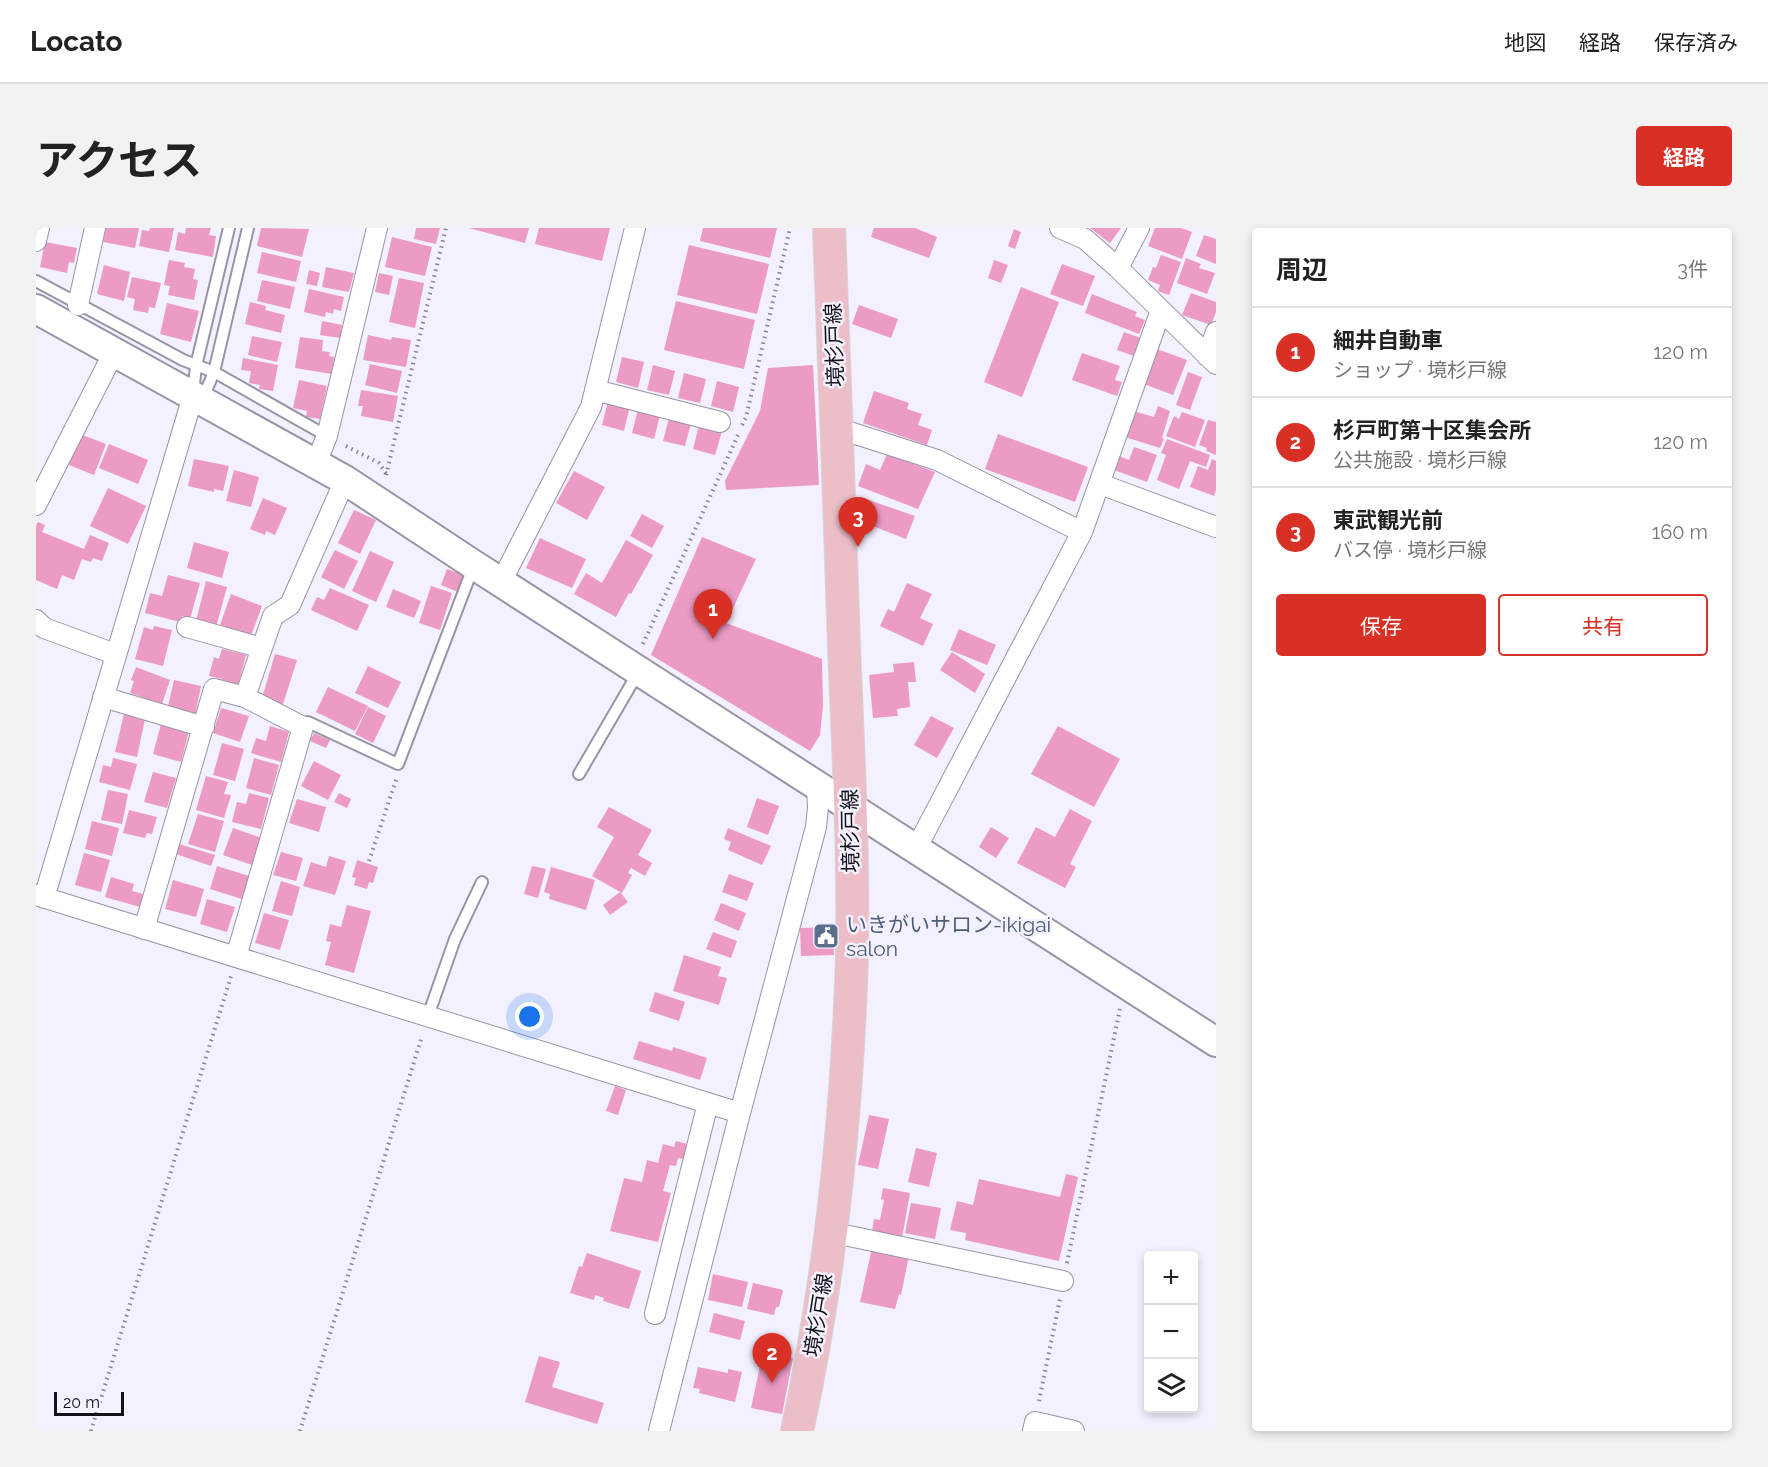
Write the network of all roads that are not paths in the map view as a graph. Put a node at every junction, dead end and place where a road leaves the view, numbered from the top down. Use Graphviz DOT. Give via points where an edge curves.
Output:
graph roads {
  1 [pos="39,228"];
  2 [pos="95,228"];
  3 [pos="229,228"];
  4 [pos="248,228"];
  5 [pos="377,228"];
  6 [pos="635,228"];
  7 [pos="829,228"];
  8 [pos="1060,228"];
  9 [pos="1139,228"];
  10 [pos="36,241"];
  11 [pos="1118,268"];
  12 [pos="36,281"];
  13 [pos="78,305"];
  14 [pos="36,309"];
  15 [pos="1161,310"];
  16 [pos="1216,332"];
  17 [pos="114,352"];
  18 [pos="1211,360"];
  19 [pos="195,366"];
  20 [pos="214,372"];
  21 [pos="595,390"];
  22 [pos="197,398"];
  23 [pos="720,422"];
  24 [pos="837,428"];
  25 [pos="327,436"];
  26 [pos="316,463"];
  27 [pos="345,480"];
  28 [pos="1100,484"];
  29 [pos="36,505"];
  30 [pos="1216,526"];
  31 [pos="1082,532"];
  32 [pos="474,565"];
  33 [pos="501,582"];
  34 [pos="36,620"];
  35 [pos="187,627"];
  36 [pos="262,648"];
  37 [pos="116,654"];
  38 [pos="636,669"];
  39 [pos="103,697"];
  40 [pos="245,697"];
  41 [pos="204,727"];
  42 [pos="303,727"];
  43 [pos="579,774"];
  44 [pos="817,785"];
  45 [pos="850,806"];
  46 [pos="916,849"];
  47 [pos="482,882"];
  48 [pos="40,896"];
  49 [pos="144,928"];
  50 [pos="237,957"];
  51 [pos="428,1016"];
  52 [pos="1216,1042"];
  53 [pos="708,1104"];
  54 [pos="740,1113"];
  55 [pos="830,1232"];
  56 [pos="1064,1281"];
  57 [pos="655,1314"];
  58 [pos="1034,1427"];
  59 [pos="659,1431"];
  60 [pos="797,1431"];
  61 [pos="1074,1431"];
  1 -- 10 [label="street"];
  2 -- 13 [label="street"];
  3 -- 19 [label="lane"];
  4 -- 20 [label="lane"];
  5 -- 25 [label="street"];
  6 -- 21 [label="street"];
  7 -- 24 [label="main road, 境杉戸線"];
  8 -- 11 [label="street" via="1085,239"];
  9 -- 11 [label="street"];
  11 -- 15 [label="street"];
  12 -- 13 [label="lane"];
  13 -- 19 [label="lane"];
  14 -- 17 [label="street"];
  15 -- 18 [label="street"];
  15 -- 28 [label="street"];
  16 -- 18 [label="street"];
  17 -- 22 [label="street"];
  17 -- 29 [label="street"];
  19 -- 20 [label="lane"];
  19 -- 22 [label="lane"];
  20 -- 22 [label="lane"];
  20 -- 25 [label="lane"];
  21 -- 23 [label="street"];
  21 -- 33 [label="street" via="591,407"];
  22 -- 26 [label="street"];
  22 -- 37 [label="street"];
  24 -- 31 [label="street" via="937,460"];
  24 -- 45 [label="main road, 境杉戸線"];
  25 -- 26 [label="street"];
  26 -- 27 [label="street"];
  27 -- 32 [label="street"];
  27 -- 36 [label="street" via="290,605 273,616"];
  28 -- 30 [label="street"];
  28 -- 31 [label="street"];
  31 -- 46 [label="street"];
  32 -- 33 [label="street"];
  32 -- 42 [label="lane" via="398,764 308,722"];
  33 -- 38 [label="street"];
  34 -- 37 [label="street" via="44,628"];
  35 -- 36 [label="street"];
  36 -- 40 [label="street"];
  37 -- 39 [label="street"];
  38 -- 43 [label="lane"];
  38 -- 44 [label="street"];
  39 -- 41 [label="street"];
  39 -- 48 [label="street"];
  40 -- 41 [label="street" via="214,689"];
  40 -- 42 [label="street"];
  41 -- 49 [label="street"];
  42 -- 50 [label="street"];
  44 -- 45 [label="street"];
  44 -- 54 [label="street" via="816,827"];
  45 -- 46 [label="street"];
  45 -- 55 [label="main road, 境杉戸線" via="852,954 847,1069"];
  46 -- 52 [label="street"];
  47 -- 51 [label="lane" via="455,939"];
  48 -- 49 [label="street"];
  49 -- 50 [label="street"];
  50 -- 51 [label="street"];
  51 -- 53 [label="street"];
  53 -- 54 [label="street"];
  53 -- 57 [label="street"];
  54 -- 59 [label="street"];
  55 -- 56 [label="street"];
  55 -- 60 [label="main road, 境杉戸線"];
  58 -- 61 [label="street"];
}
